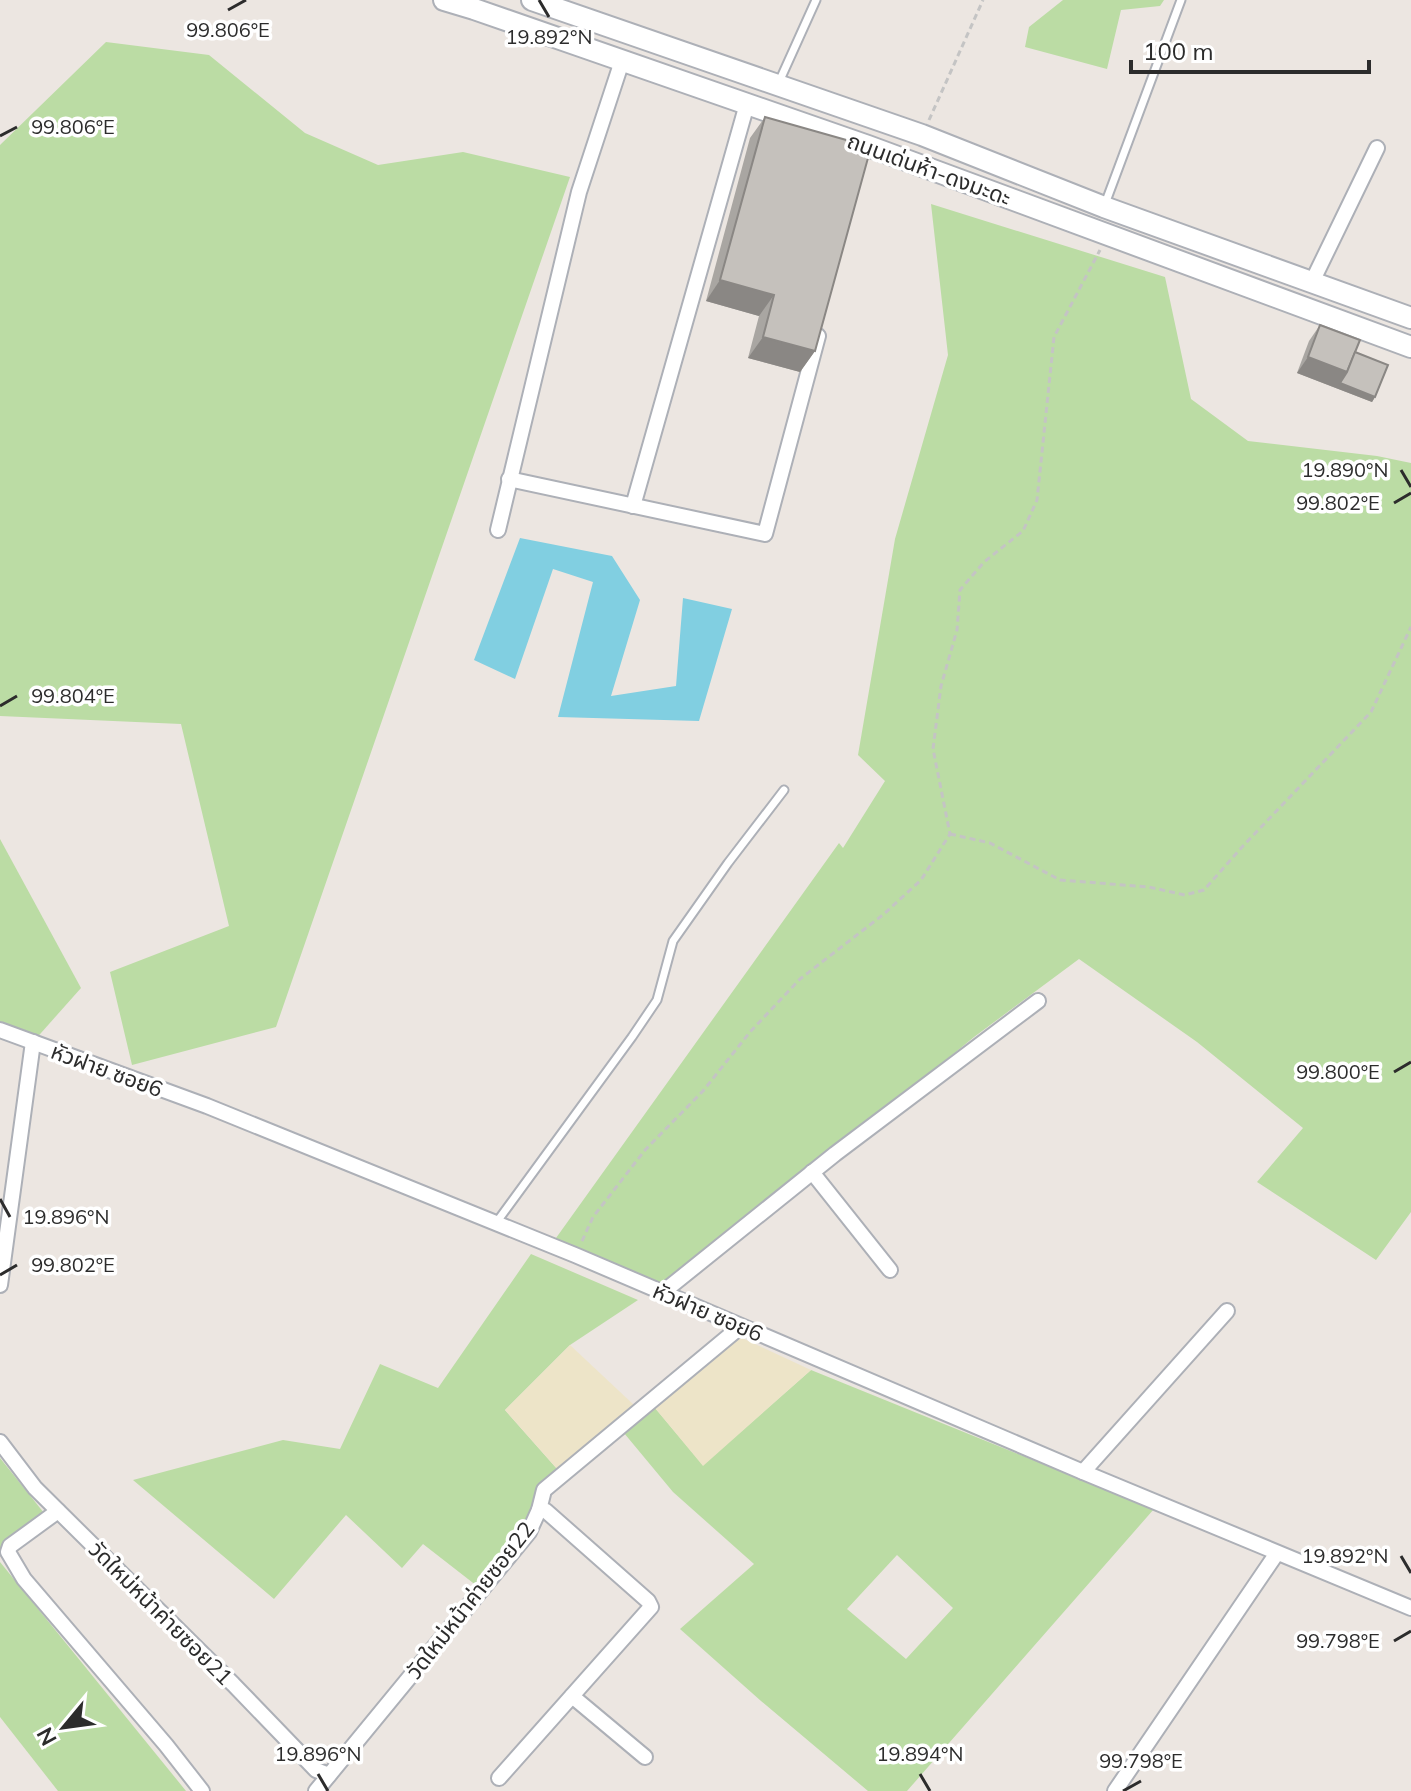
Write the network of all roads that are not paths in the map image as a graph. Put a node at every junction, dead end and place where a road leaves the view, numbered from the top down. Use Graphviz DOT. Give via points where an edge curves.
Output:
graph roads {
  1 [pos="444,0"];
  2 [pos="532,0"];
  3 [pos="816,0"];
  4 [pos="1181,0"];
  5 [pos="622,61"];
  6 [pos="730,69"];
  7 [pos="777,86"];
  8 [pos="722,95"];
  9 [pos="747,104"];
  10 [pos="1377,148"];
  11 [pos="1104,207"];
  12 [pos="1312,282"];
  13 [pos="1411,318"];
  14 [pos="820,329"];
  15 [pos="1411,347"];
  16 [pos="509,479"];
  17 [pos="633,506"];
  18 [pos="498,530"];
  19 [pos="784,790"];
  20 [pos="1038,1001"];
  21 [pos="0,1030"];
  22 [pos="33,1042"];
  23 [pos="812,1172"];
  24 [pos="496,1223"];
  25 [pos="890,1270"];
  26 [pos="0,1285"];
  27 [pos="662,1293"];
  28 [pos="1227,1311"];
  29 [pos="740,1327"];
  30 [pos="0,1442"];
  31 [pos="1083,1472"];
  32 [pos="539,1510"];
  33 [pos="58,1511"];
  34 [pos="1277,1553"];
  35 [pos="1411,1608"];
  36 [pos="572,1696"];
  37 [pos="645,1757"];
  38 [pos="329,1775"];
  39 [pos="499,1778"];
  40 [pos="202,1791"];
  41 [pos="316,1791"];
  42 [pos="1115,1791"];
  1 -- 5 [label="main road, ถนนเด่นห้า-ดงมะดะ"];
  2 -- 6 [label="main road, ถนนเด่นห้า-ดงมะดะ"];
  3 -- 7 [label="lane"];
  4 -- 11 [label="lane"];
  5 -- 8 [label="main road, ถนนเด่นห้า-ดงมะดะ"];
  5 -- 16 [label="street" via="579,192"];
  6 -- 7 [label="main road, ถนนเด่นห้า-ดงมะดะ"];
  6 -- 8 [label="main road"];
  7 -- 11 [label="main road, ถนนเด่นห้า-ดงมะดะ" via="922,135"];
  8 -- 9 [label="main road, ถนนเด่นห้า-ดงมะดะ"];
  9 -- 15 [label="main road, ถนนเด่นห้า-ดงมะดะ" via="866,154 1107,235"];
  9 -- 17 [label="street"];
  10 -- 12 [label="street"];
  11 -- 12 [label="main road, ถนนเด่นห้า-ดงมะดะ"];
  12 -- 13 [label="main road, ถนนเด่นห้า-ดงมะดะ"];
  14 -- 17 [label="street" via="765,534"];
  16 -- 17 [label="street"];
  16 -- 18 [label="street"];
  19 -- 24 [label="lane" via="673,941 657,1000"];
  20 -- 23 [label="street"];
  21 -- 22 [label="street, หัวฝาย ซอย6"];
  22 -- 24 [label="street, หัวฝาย ซอย6"];
  22 -- 26 [label="street"];
  23 -- 25 [label="street"];
  23 -- 27 [label="street"];
  24 -- 27 [label="street, หัวฝาย ซอย6"];
  27 -- 29 [label="street, หัวฝาย ซอย6"];
  28 -- 31 [label="street"];
  29 -- 31 [label="street, หัวฝาย ซอย6"];
  29 -- 32 [label="street, วัดใหม่หน้าค่ายซอย22" via="544,1490"];
  30 -- 33 [label="street, วัดใหม่หน้าค่ายซอย21"];
  31 -- 34 [label="street, หัวฝาย ซอย6"];
  32 -- 36 [label="street" via="651,1607"];
  32 -- 38 [label="street, วัดใหม่หน้าค่ายซอย22" via="529,1532"];
  33 -- 38 [label="street, วัดใหม่หน้าค่ายซอย21" via="316,1770"];
  33 -- 40 [label="street" via="8,1552 24,1579"];
  34 -- 35 [label="street, หัวฝาย ซอย6"];
  34 -- 42 [label="street"];
  36 -- 37 [label="street"];
  36 -- 39 [label="street"];
  38 -- 41 [label="street, วัดใหม่หน้าค่ายซอย22"];
}
